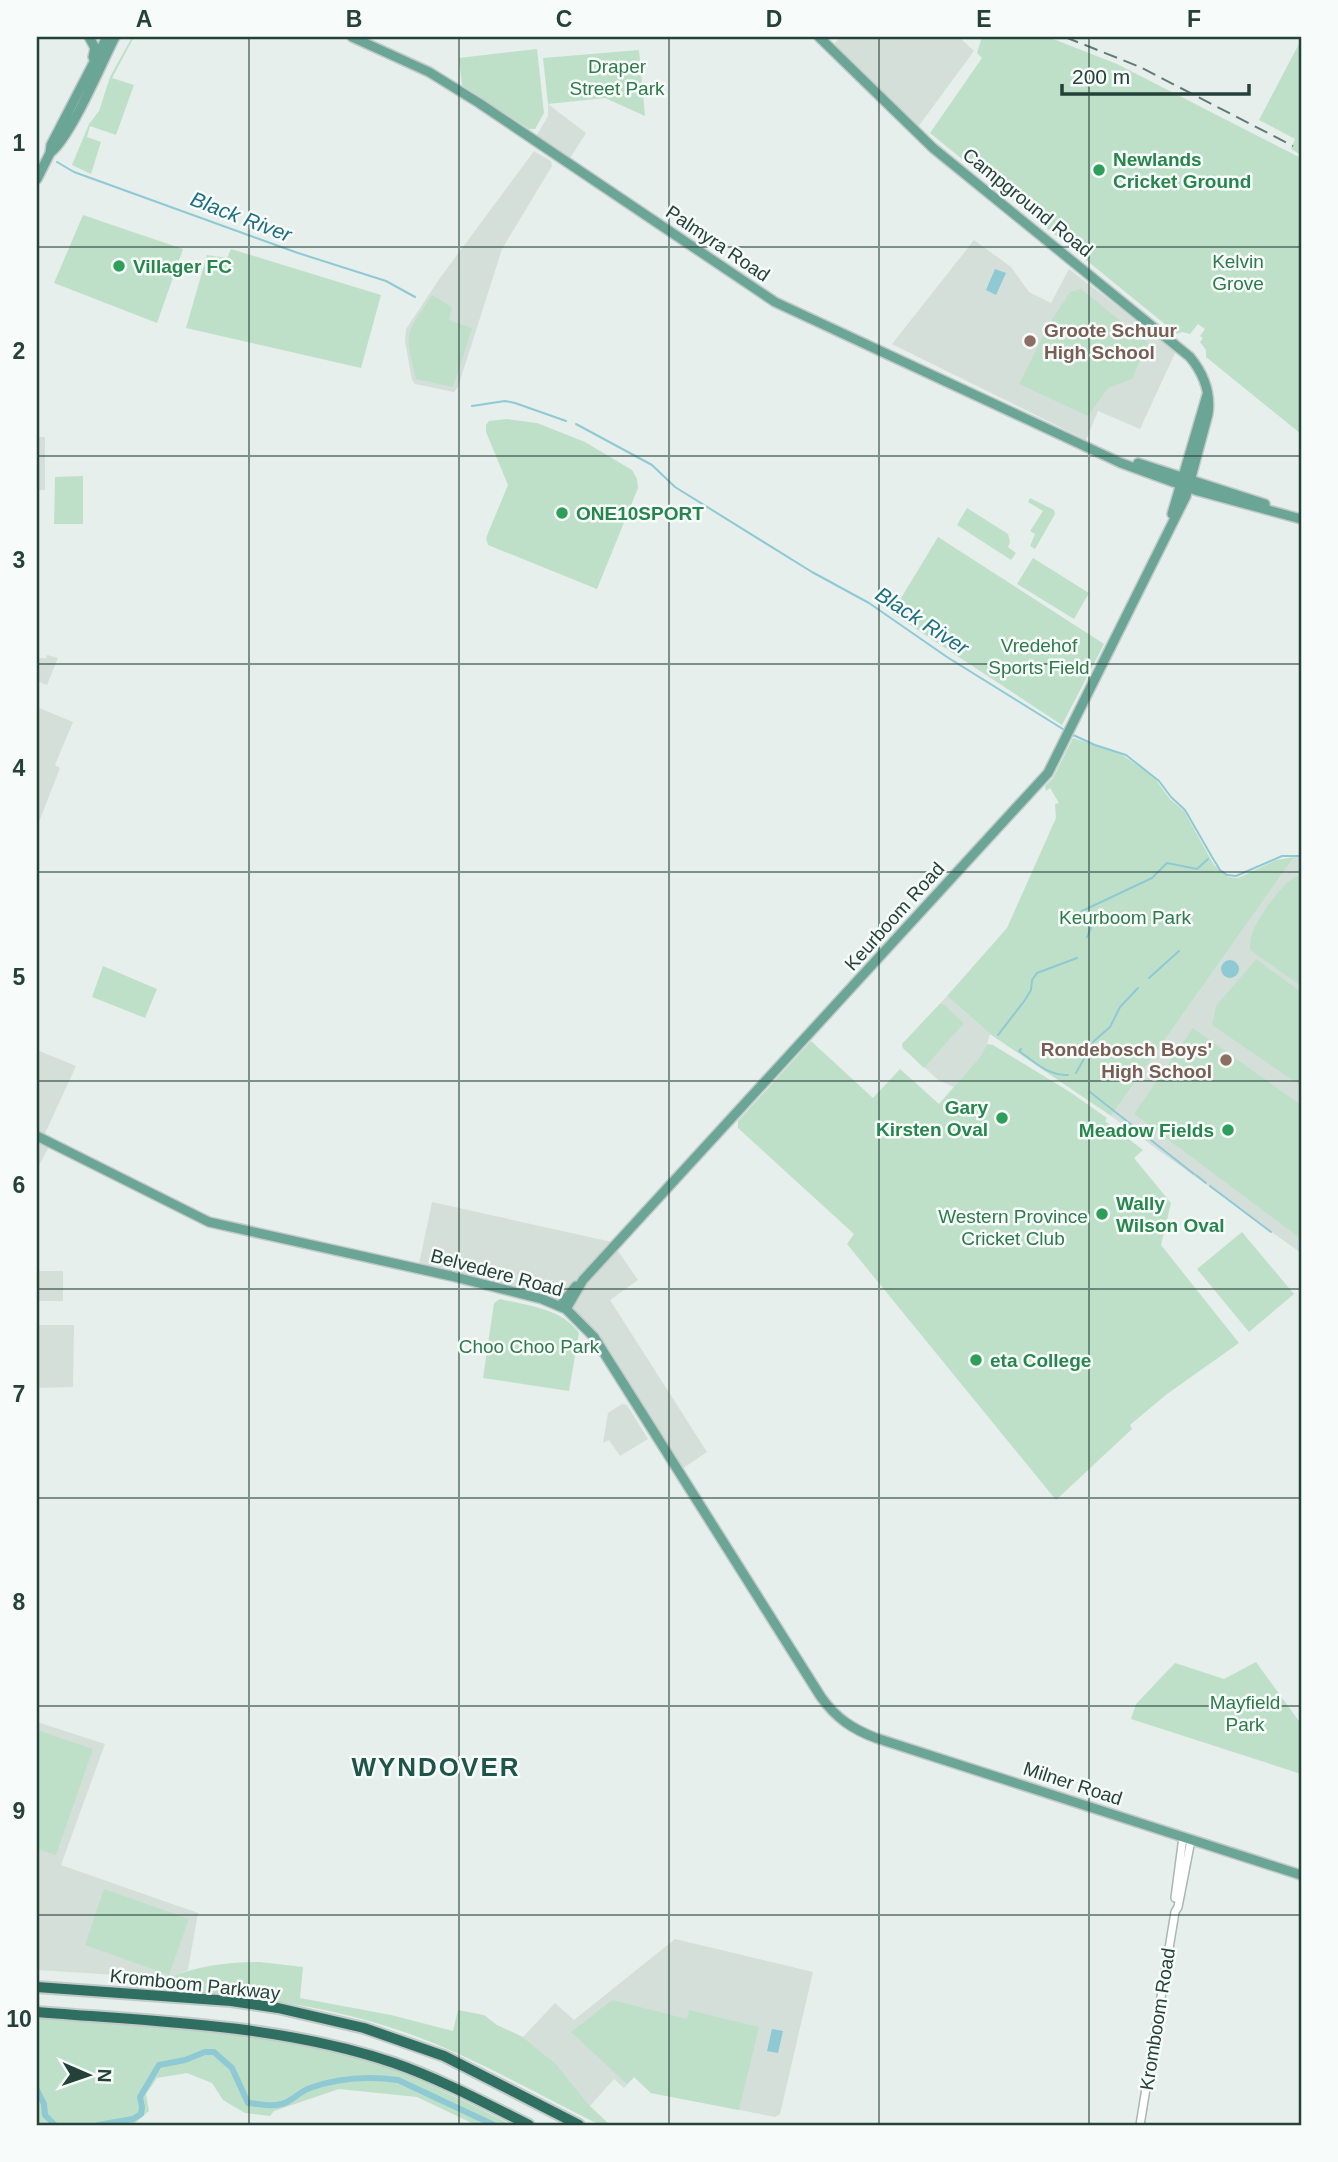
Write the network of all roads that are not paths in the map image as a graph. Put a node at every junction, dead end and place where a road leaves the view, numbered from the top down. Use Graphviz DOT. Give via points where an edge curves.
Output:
graph roads {
  1 [pos="90,37"];
  2 [pos="352,37"];
  3 [pos="819,37"];
  4 [pos="109,40"];
  5 [pos="77,94"];
  6 [pos="50,153"];
  7 [pos="37,179"];
  8 [pos="1186,483"];
  9 [pos="1301,518"];
  10 [pos="37,1136"];
  11 [pos="563,1308"];
  12 [pos="838,1717"];
  13 [pos="1187,1839"];
  14 [pos="1301,1875"];
  15 [pos="37,1987"];
  16 [pos="37,2012"];
  17 [pos="529,2125"];
  18 [pos="579,2125"];
  19 [pos="1140,2125"];
  1 -- 4 [label="main road"];
  1 -- 5 [label="main road" via="95,51"];
  2 -- 8 [label="main road, Palmyra Road" via="410,62 480,103 775,302 1084,444"];
  3 -- 8 [label="main road, Campground Road" via="933,148 1190,357 1203,377 1207,395"];
  4 -- 5 [label="main road"];
  4 -- 6 [label="main road" via="68,129"];
  5 -- 6 [label="main road"];
  6 -- 7 [label="main road"];
  8 -- 9 [label="main road, Palmyra Road"];
  8 -- 11 [label="main road, Keurboom Road" via="1053,764"];
  10 -- 11 [label="main road, Belvedere Road" via="209,1222 451,1276"];
  11 -- 12 [label="main road, Belvedere Road" via="594,1337"];
  12 -- 13 [label="main road, Milner Road" via="876,1738"];
  13 -- 14 [label="main road, Milner Road"];
  13 -- 19 [label="street, Kromboom Road"];
  15 -- 18 [label="highway, Kromboom Parkway" via="231,2001 363,2028 444,2056"];
  16 -- 17 [label="highway, Kromboom Parkway" via="228,2027 311,2041 395,2063"];
}
